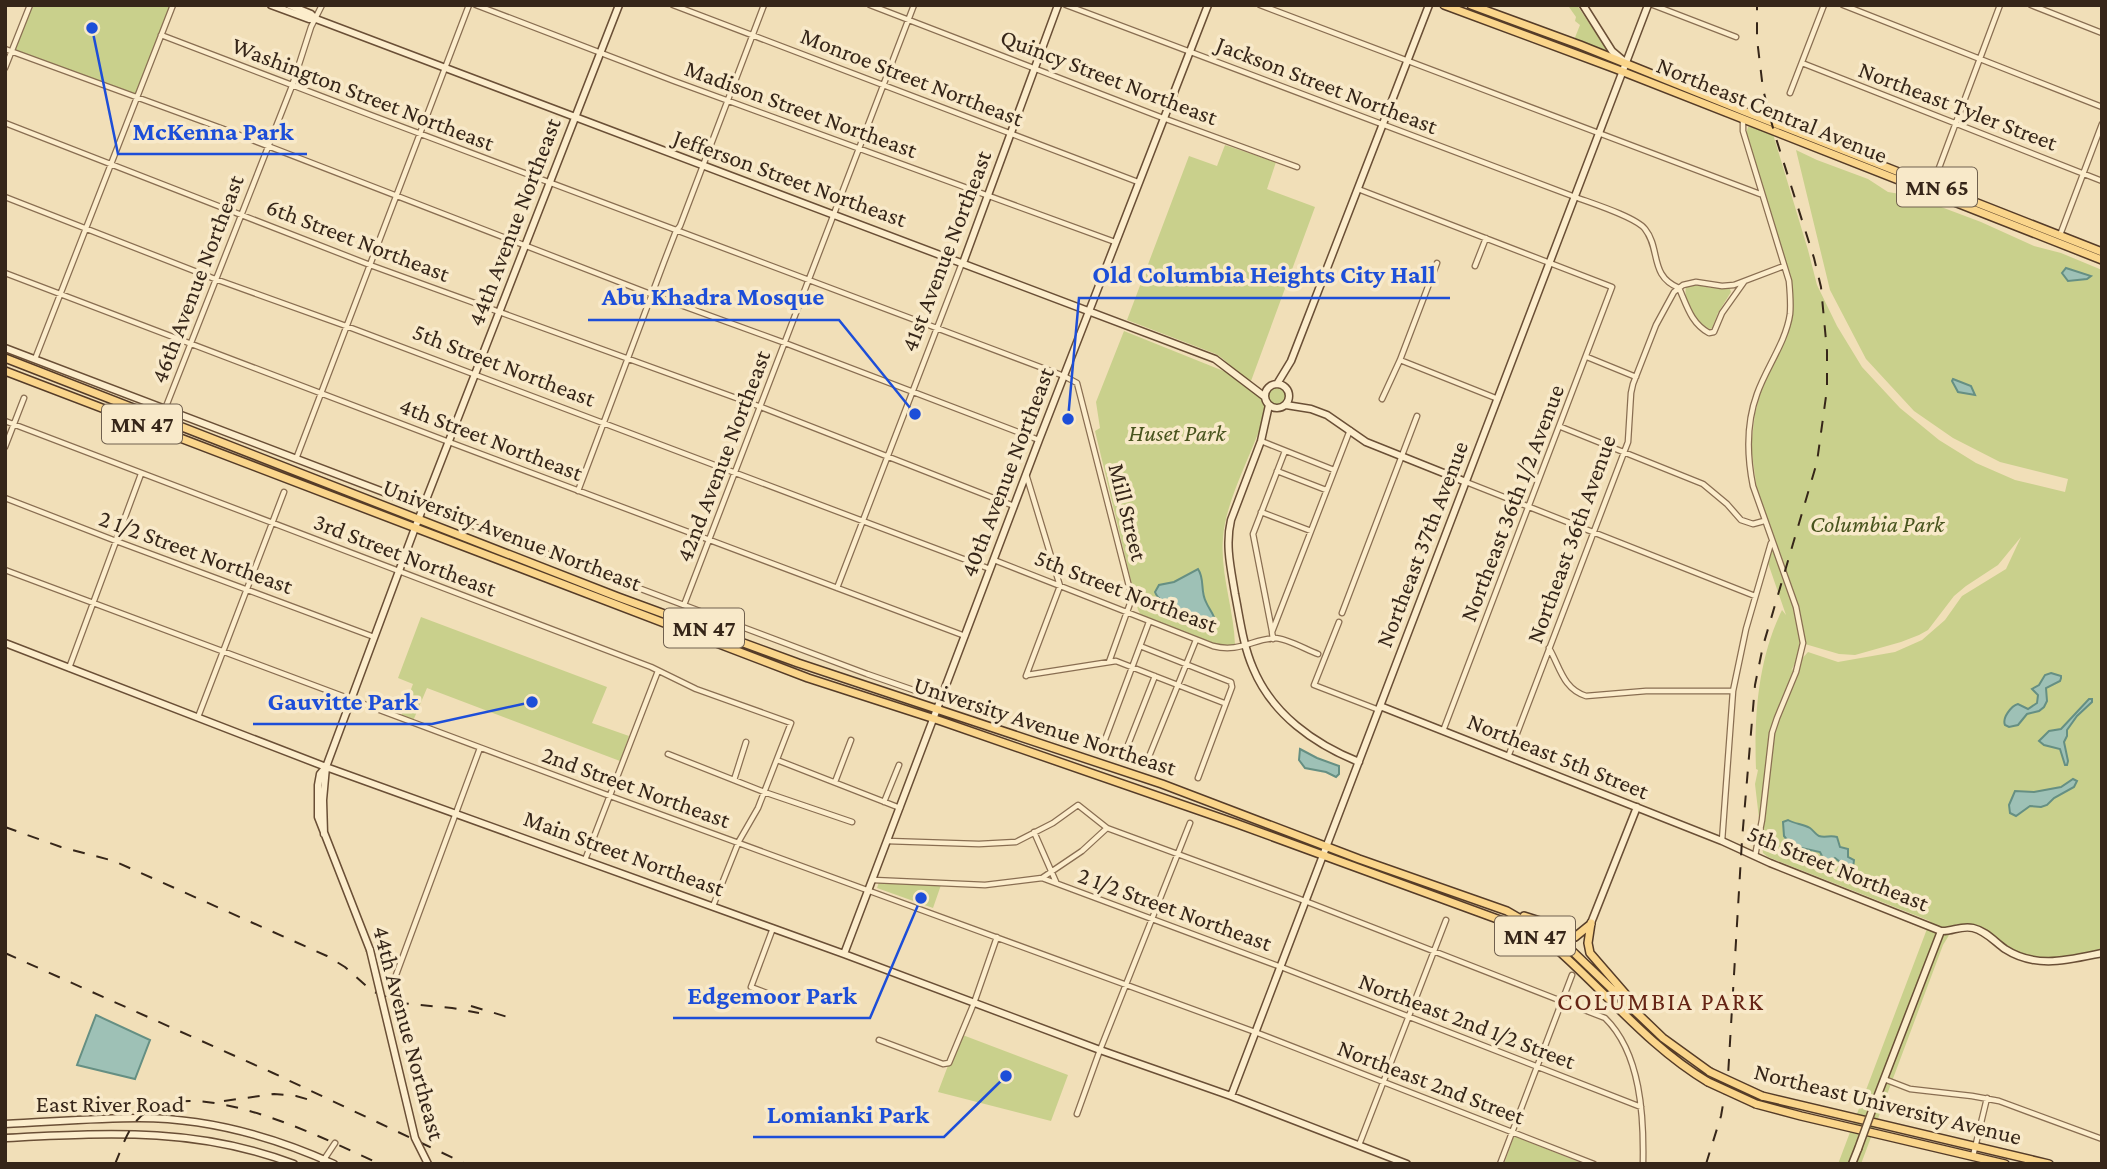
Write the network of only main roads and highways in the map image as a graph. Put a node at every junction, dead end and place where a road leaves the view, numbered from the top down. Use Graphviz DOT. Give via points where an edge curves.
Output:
graph roads {
  1 [pos="1444,5"];
  2 [pos="1471,5"];
  3 [pos="1520,33"];
  4 [pos="1551,34"];
  5 [pos="1545,42"];
  6 [pos="1580,45"];
  7 [pos="1624,67"];
  8 [pos="1931,189"];
  9 [pos="2102,252"];
  10 [pos="2102,260"];
  11 [pos="5,358"];
  12 [pos="5,371"];
  13 [pos="935,714"];
  14 [pos="1327,846"];
  15 [pos="1323,856"];
  16 [pos="1507,911"];
  17 [pos="1649,1024"];
  18 [pos="2005,1164"];
  19 [pos="2049,1164"];
  1 -- 3 [label="main road, MN 65"];
  2 -- 4 [label="main road, MN 65"];
  3 -- 4 [label="main road" via="1546,38"];
  3 -- 5 [label="main road, MN 65"];
  4 -- 6 [label="main road, MN 65"];
  5 -- 6 [label="main road"];
  5 -- 7 [label="main road, MN 65"];
  6 -- 7 [label="main road, MN 65"];
  7 -- 8 [label="main road, Northeast Central Avenue / MN 65"];
  8 -- 9 [label="main road, Northeast Central Avenue / MN 65"];
  8 -- 10 [label="main road, Northeast Central Avenue / MN 65"];
  11 -- 13 [label="main road, University Avenue Northeast / MN 47" via="618,597"];
  12 -- 13 [label="main road, University Avenue Northeast / MN 47" via="818,681"];
  13 -- 14 [label="main road, University Avenue Northeast / MN 47" via="1162,784"];
  13 -- 15 [label="main road, University Avenue Northeast / MN 47"];
  14 -- 16 [label="main road, Northeast University Avenue / MN 47"];
  15 -- 18 [label="main road, Northeast University Avenue / MN 47, bridge" via="1527,931 1575,965 1673,1058 1708,1082 1756,1104"];
  16 -- 17 [label="main road, Northeast University Avenue / MN 47" via="1567,946"];
  16 -- 17 [label="main road" via="1575,937 1591,923 1590,953"];
  17 -- 19 [label="main road, Northeast University Avenue / MN 47, bridge" via="1710,1072 1762,1096"];
}
